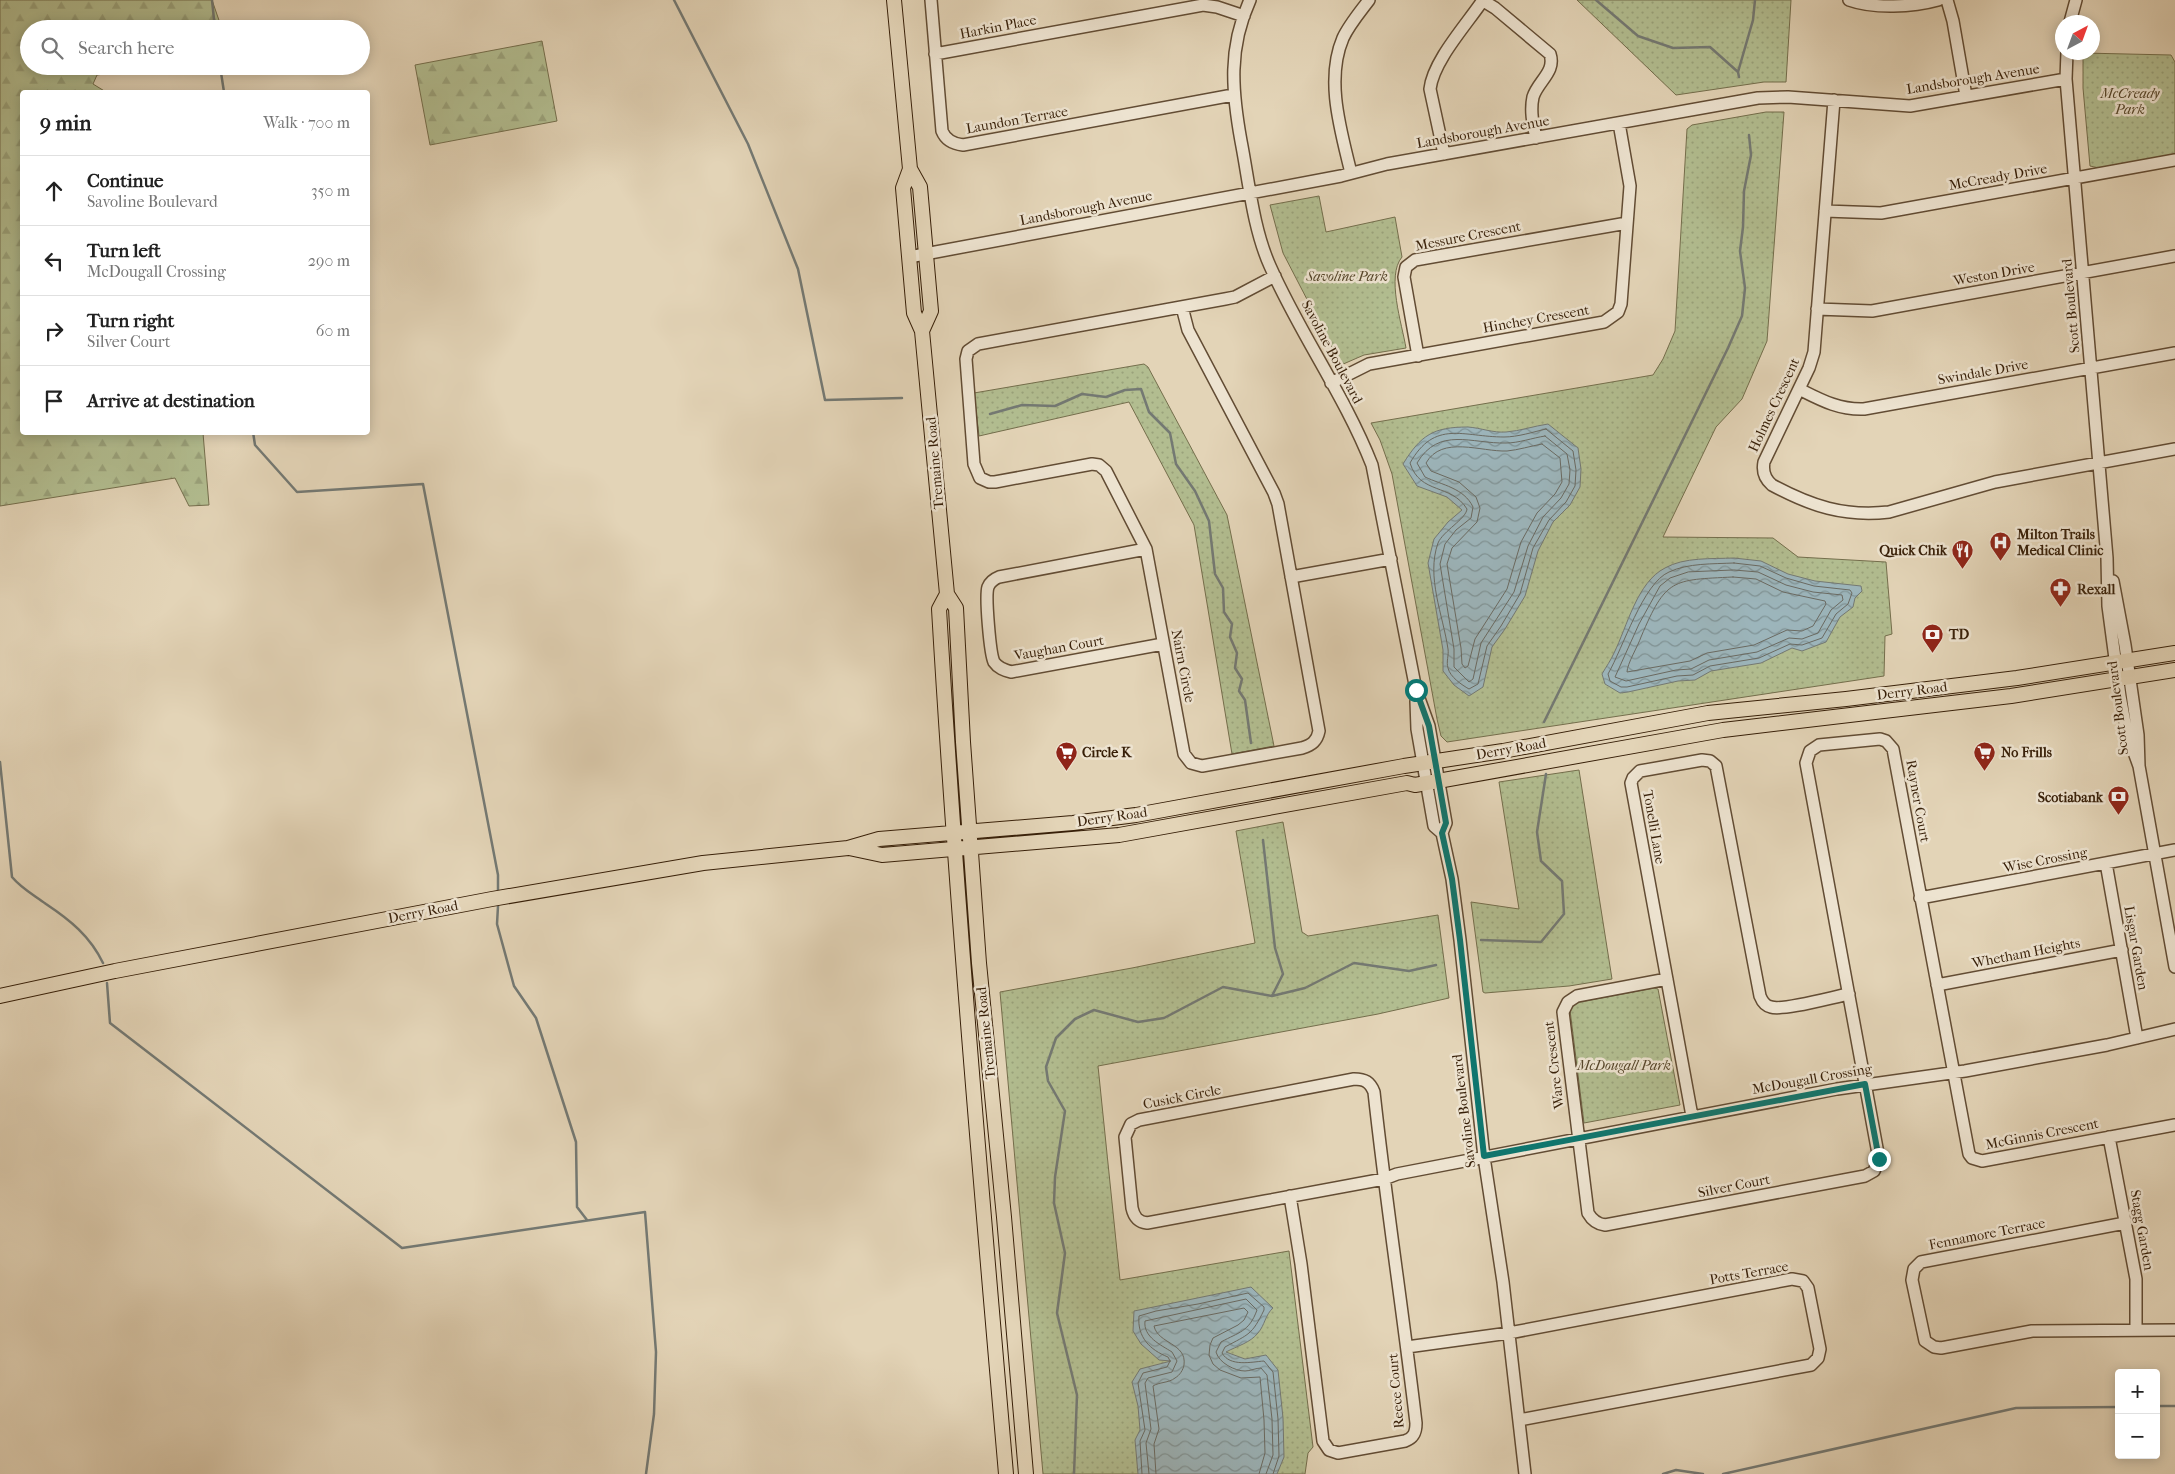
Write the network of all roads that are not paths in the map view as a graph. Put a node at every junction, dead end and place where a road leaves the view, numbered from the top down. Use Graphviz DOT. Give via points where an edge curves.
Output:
graph roads {
  1 [pos="894,0"];
  2 [pos="931,0"];
  3 [pos="1250,0"];
  4 [pos="1369,0"];
  5 [pos="1483,0"];
  6 [pos="1849,0"];
  7 [pos="1938,0"];
  8 [pos="1947,0"];
  9 [pos="2076,0"];
  10 [pos="2072,15"];
  11 [pos="1244,16"];
  12 [pos="935,54"];
  13 [pos="2067,60"];
  14 [pos="2066,78"];
  15 [pos="1233,95"];
  16 [pos="1966,96"];
  17 [pos="1834,100"];
  18 [pos="1619,123"];
  19 [pos="1536,138"];
  20 [pos="1444,154"];
  21 [pos="2175,160"];
  22 [pos="910,169"];
  23 [pos="1351,174"];
  24 [pos="2074,179"];
  25 [pos="1251,193"];
  26 [pos="1825,211"];
  27 [pos="1627,223"];
  28 [pos="924,254"];
  29 [pos="2175,256"];
  30 [pos="909,257"];
  31 [pos="2083,273"];
  32 [pos="1275,276"];
  33 [pos="1182,307"];
  34 [pos="1817,309"];
  35 [pos="922,331"];
  36 [pos="2175,353"];
  37 [pos="1418,356"];
  38 [pos="2091,368"];
  39 [pos="1331,383"];
  40 [pos="1799,390"];
  41 [pos="2175,449"];
  42 [pos="2099,463"];
  43 [pos="1146,549"];
  44 [pos="1391,559"];
  45 [pos="1291,577"];
  46 [pos="947,594"];
  47 [pos="1163,644"];
  48 [pos="2175,653"];
  49 [pos="2122,662"];
  50 [pos="2175,670"];
  51 [pos="2124,679"];
  52 [pos="1429,763"];
  53 [pos="1432,782"];
  54 [pos="969,832"];
  55 [pos="953,833"];
  56 [pos="848,848"];
  57 [pos="970,849"];
  58 [pos="954,850"];
  59 [pos="2175,850"];
  60 [pos="2155,854"];
  61 [pos="2106,863"];
  62 [pos="1920,898"];
  63 [pos="2122,950"];
  64 [pos="2175,967"];
  65 [pos="1667,979"];
  66 [pos="1937,985"];
  67 [pos="1849,994"];
  68 [pos="0,996"];
  69 [pos="2175,1029"];
  70 [pos="2137,1038"];
  71 [pos="1953,1073"];
  72 [pos="1865,1084"];
  73 [pos="1692,1116"];
  74 [pos="2175,1125"];
  75 [pos="2109,1137"];
  76 [pos="1578,1138"];
  77 [pos="1484,1156"];
  78 [pos="1384,1179"];
  79 [pos="1290,1196"];
  80 [pos="2126,1223"];
  81 [pos="2136,1330"];
  82 [pos="2175,1330"];
  83 [pos="1509,1333"];
  84 [pos="1407,1347"];
  85 [pos="1519,1420"];
  86 [pos="1006,1474"];
  87 [pos="1026,1474"];
  88 [pos="1525,1474"];
  1 -- 22 [label="main road, Tremaine Road"];
  2 -- 12 [label="street, Laundon Terrace"];
  3 -- 11 [label="street, Savoline Boulevard"];
  4 -- 23 [label="street" via="1344,36 1334,69"];
  5 -- 19 [label="street" via="1550,54 1551,66 1532,103"];
  5 -- 20 [label="street" via="1431,80 1430,89"];
  6 -- 7 [label="street" via="1904,6"];
  8 -- 16 [label="street"];
  9 -- 10 [label="street"];
  11 -- 12 [label="street, Harkin Place" via="1218,6 1203,5"];
  11 -- 15 [label="street, Savoline Boulevard" via="1235,51"];
  12 -- 15 [label="street, Laundon Terrace" via="942,131 951,142 959,145"];
  13 -- 14 [label="street, Scott Boulevard"];
  14 -- 16 [label="street, Landsborough Avenue"];
  14 -- 24 [label="street, Scott Boulevard"];
  15 -- 25 [label="street, Savoline Boulevard"];
  16 -- 17 [label="street, Landsborough Avenue" via="1910,106"];
  17 -- 18 [label="street, Landsborough Avenue" via="1758,98"];
  17 -- 26 [label="street, Holmes Crescent"];
  18 -- 19 [label="street, Landsborough Avenue"];
  18 -- 27 [label="street, Hinchey Crescent" via="1630,186"];
  19 -- 20 [label="street, Landsborough Avenue"];
  20 -- 23 [label="street, Landsborough Avenue"];
  21 -- 24 [label="street, McCready Drive"];
  22 -- 28 [label="main road, Tremaine Road" via="920,187"];
  22 -- 30 [label="main road, Tremaine Road" via="903,188"];
  23 -- 25 [label="street, Landsborough Avenue"];
  24 -- 26 [label="street, McCready Drive" via="1881,213"];
  24 -- 31 [label="street, Scott Boulevard"];
  25 -- 28 [label="street, Landsborough Avenue"];
  25 -- 32 [label="street, Savoline Boulevard" via="1261,240"];
  26 -- 34 [label="street, Holmes Crescent"];
  27 -- 37 [label="street, Hinchey Crescent" via="1621,304 1609,320"];
  27 -- 37 [label="street, Messure Crescent" via="1415,260 1404,272"];
  28 -- 30 [label="street, Landsborough Avenue"];
  28 -- 35 [label="main road, Tremaine Road" via="931,311"];
  29 -- 31 [label="street, Weston Drive"];
  30 -- 35 [label="main road, Tremaine Road" via="914,313"];
  31 -- 34 [label="street, Weston Drive" via="1872,311"];
  31 -- 38 [label="street, Scott Boulevard"];
  32 -- 33 [label="street, Nairn Circle" via="1235,297"];
  32 -- 39 [label="street, Savoline Boulevard"];
  33 -- 43 [label="street, Nairn Circle" via="978,344 968,351 966,359 974,464 980,478 995,482 1099,465 1106,471"];
  33 -- 45 [label="street, Nairn Circle" via="1188,330 1274,493"];
  34 -- 40 [label="street, Holmes Crescent" via="1814,352"];
  35 -- 46 [label="main road, Tremaine Road"];
  36 -- 38 [label="street, Swindale Drive"];
  37 -- 39 [label="street, Hinchey Crescent" via="1369,364"];
  38 -- 40 [label="street, Swindale Drive" via="1864,409 1833,406"];
  38 -- 42 [label="street, Scott Boulevard"];
  39 -- 44 [label="street, Savoline Boulevard" via="1372,465"];
  40 -- 42 [label="street, Holmes Crescent" via="1764,462 1763,471 1772,485 1820,507 1862,513 1889,512 1995,482"];
  41 -- 42 [label="street, Holmes Crescent"];
  42 -- 49 [label="street, Scott Boulevard" via="2107,558"];
  43 -- 47 [label="street, Nairn Circle"];
  43 -- 47 [label="street, Vaughan Court" via="994,580 986,593 992,655 998,667 1011,672"];
  44 -- 45 [label="street"];
  44 -- 52 [label="street, Savoline Boulevard" via="1416,690 1429,726"];
  45 -- 47 [label="street, Nairn Circle" via="1319,731 1311,745 1202,766 1191,763 1184,754"];
  46 -- 54 [label="main road, Tremaine Road" via="956,608"];
  46 -- 55 [label="main road, Tremaine Road" via="939,609"];
  48 -- 49 [label="main road, Derry Road"];
  49 -- 51 [label="street, Scott Boulevard"];
  49 -- 52 [label="main road, Derry Road" via="2017,678 1708,713"];
  50 -- 51 [label="main road, Derry Road"];
  51 -- 53 [label="main road, Derry Road" via="1902,710 1723,730"];
  51 -- 60 [label="street, Scott Boulevard" via="2127,733 2139,766"];
  52 -- 53 [label="street, Savoline Boulevard"];
  52 -- 54 [label="main road, Derry Road" via="1136,815"];
  53 -- 57 [label="main road, Derry Road" via="1407,783 1119,834"];
  53 -- 77 [label="street, Savoline Boulevard" via="1434,826 1442,833 1452,879"];
  54 -- 55 [label="main road, Derry Road"];
  54 -- 57 [label="main road, Tremaine Road"];
  55 -- 56 [label="main road, Derry Road" via="879,839"];
  55 -- 58 [label="main road, Tremaine Road"];
  56 -- 58 [label="main road, Derry Road" via="882,855"];
  56 -- 68 [label="main road, Derry Road" via="704,863 492,899"];
  57 -- 58 [label="main road, Derry Road"];
  57 -- 87 [label="main road, Tremaine Road"];
  58 -- 86 [label="main road, Tremaine Road"];
  59 -- 60 [label="street, Wise Crossing"];
  60 -- 61 [label="street, Wise Crossing"];
  60 -- 64 [label="street, Scott Boulevard"];
  61 -- 62 [label="street, Wise Crossing"];
  61 -- 63 [label="street, Lisgar Garden"];
  62 -- 66 [label="street, Rayner Court"];
  62 -- 67 [label="street, Rayner Court" via="1890,744 1880,739 1814,747 1806,763"];
  63 -- 66 [label="street, Whetham Heights"];
  63 -- 70 [label="street, Lisgar Garden"];
  65 -- 67 [label="street, Tonelli Lane" via="1631,783 1642,770 1706,760 1718,769 1763,1001 1776,1008"];
  65 -- 73 [label="street, Tonelli Lane"];
  65 -- 76 [label="street, Ware Crescent" via="1578,996 1565,1006 1563,1012"];
  66 -- 71 [label="street, Rayner Court"];
  67 -- 72 [label="street, Rayner Court"];
  69 -- 70 [label="street, McDougall Crossing"];
  70 -- 71 [label="street, McDougall Crossing"];
  71 -- 72 [label="street, McDougall Crossing"];
  71 -- 75 [label="street, McGinnis Crescent" via="1966,1148 1976,1160"];
  72 -- 73 [label="street, McDougall Crossing"];
  72 -- 76 [label="street, Silver Court" via="1879,1159 1877,1168 1870,1175 1605,1225 1595,1222 1588,1213"];
  73 -- 76 [label="street, McDougall Crossing"];
  74 -- 75 [label="street, McGinnis Crescent"];
  75 -- 80 [label="street, Stagg Garden"];
  76 -- 77 [label="street, McDougall Crossing"];
  77 -- 78 [label="street, Cusick Circle"];
  77 -- 83 [label="street, Savoline Boulevard"];
  78 -- 79 [label="street, Cusick Circle"];
  78 -- 79 [label="street, Cusick Circle" via="1374,1092 1371,1085 1361,1079 1139,1120 1131,1124 1126,1133 1132,1208 1135,1218 1142,1223"];
  78 -- 84 [label="street, Reece Court"];
  79 -- 84 [label="street, Reece Court" via="1323,1441 1329,1450 1338,1453 1412,1437 1416,1422"];
  80 -- 81 [label="street, Stagg Garden" via="2136,1279"];
  80 -- 81 [label="street, Fennamore Terrace" via="1921,1262 1914,1269 1912,1280 1922,1335 1924,1341 1934,1348 2032,1331"];
  81 -- 82 [label="street, Fennamore Terrace"];
  83 -- 84 [label="street, Potts Terrace"];
  83 -- 85 [label="street, Savoline Boulevard"];
  83 -- 85 [label="street, Potts Terrace" via="1798,1279 1808,1288 1820,1349 1816,1361 1808,1366"];
  85 -- 88 [label="street, Savoline Boulevard"];
}
